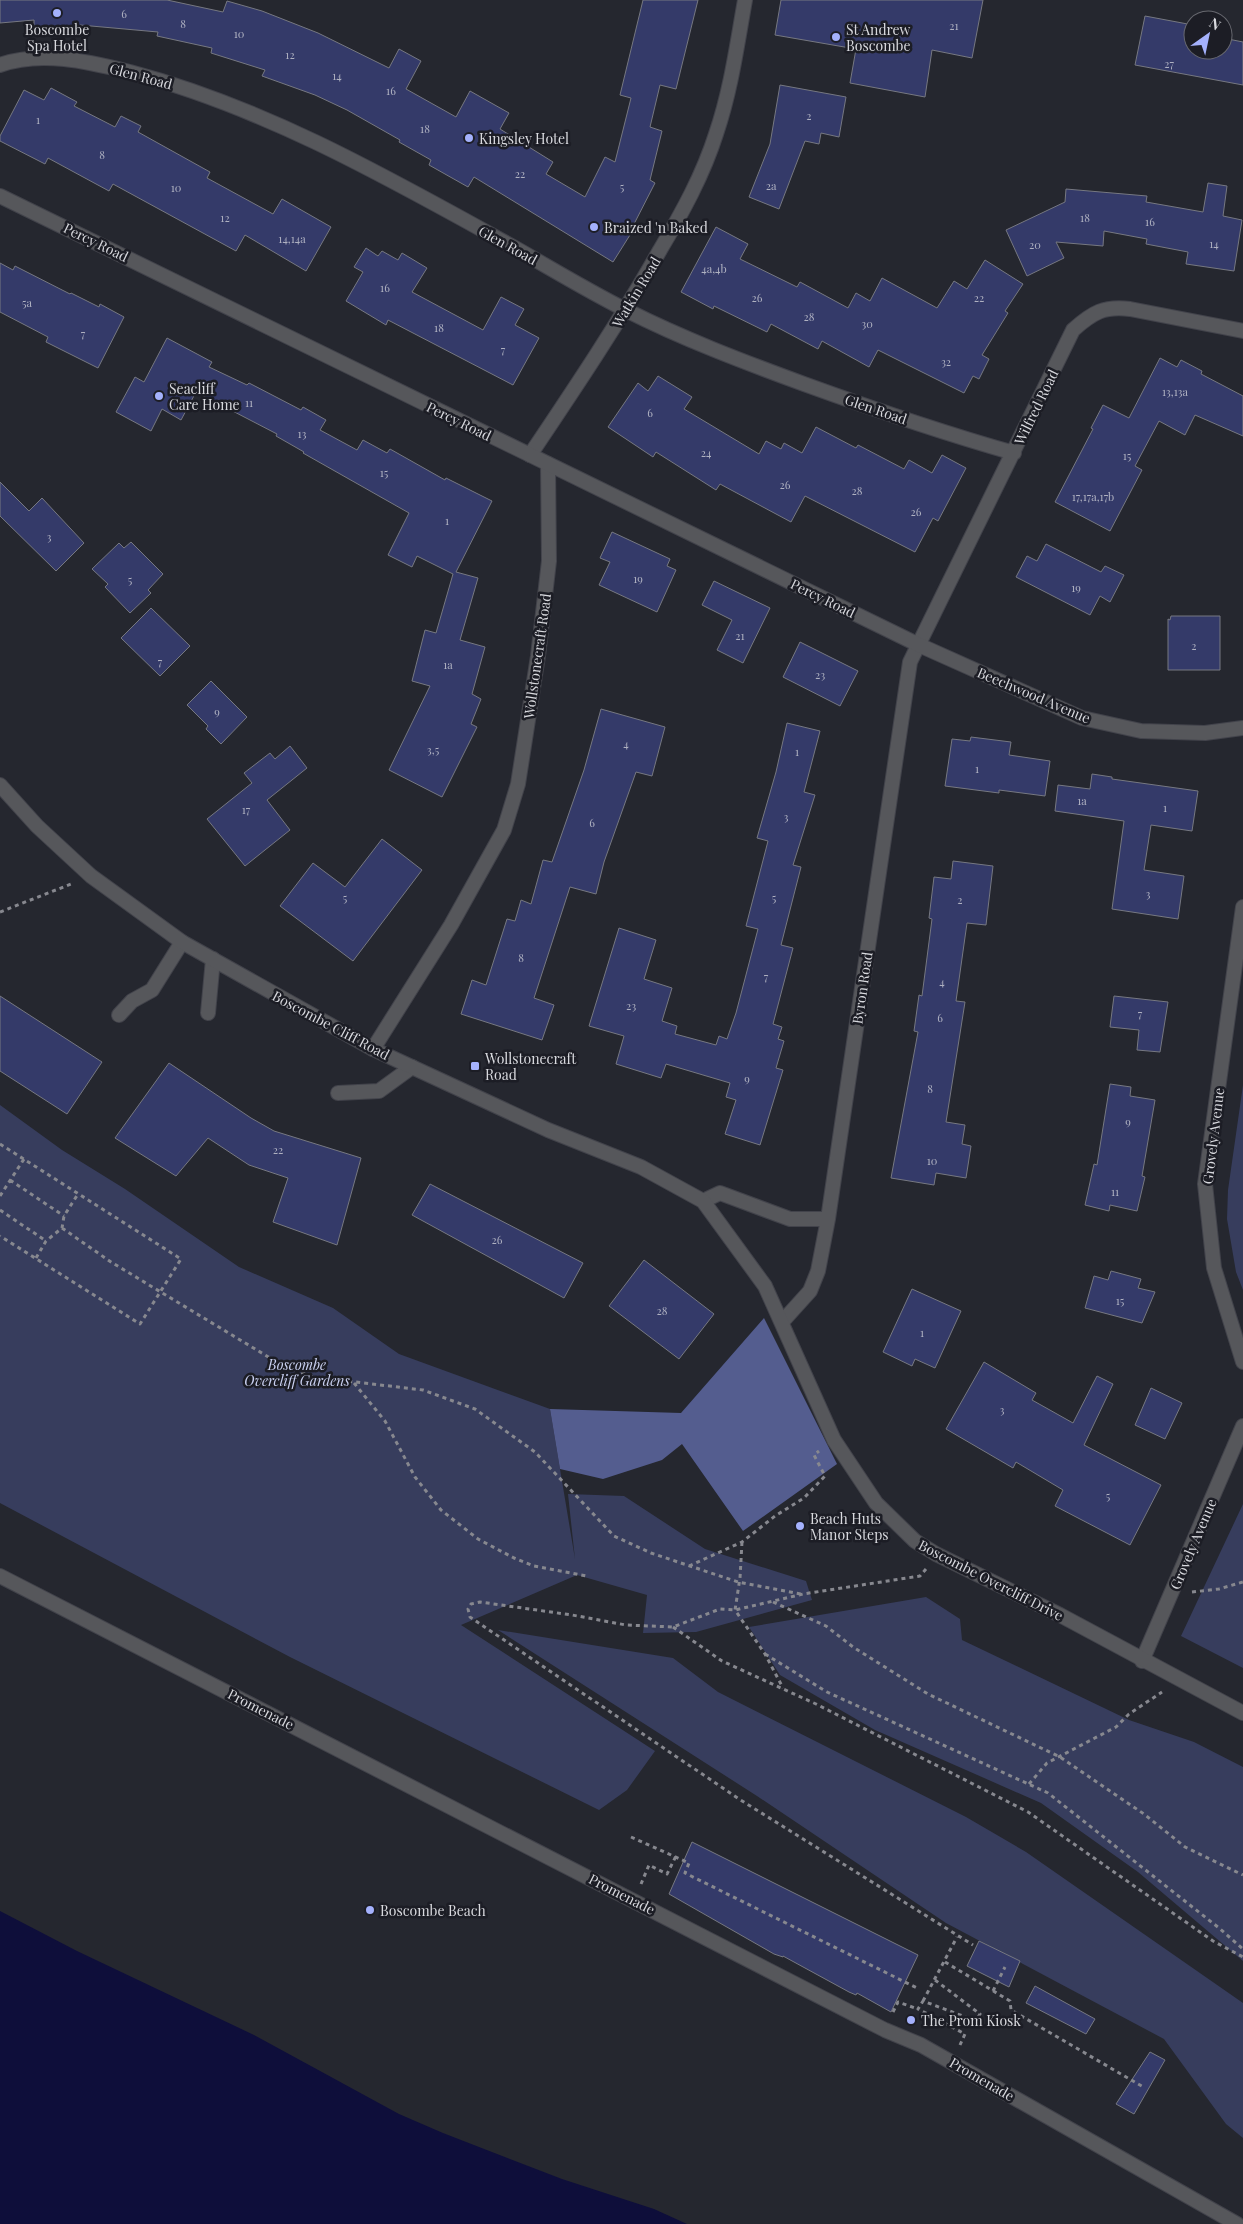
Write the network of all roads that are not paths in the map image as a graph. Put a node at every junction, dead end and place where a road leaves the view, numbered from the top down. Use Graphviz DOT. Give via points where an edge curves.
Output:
graph roads {
  1 [pos="745,0"];
  2 [pos="0,65"];
  3 [pos="0,196"];
  4 [pos="626,311"];
  5 [pos="1243,331"];
  6 [pos="1014,453"];
  7 [pos="530,455"];
  8 [pos="548,464"];
  9 [pos="919,645"];
  10 [pos="1243,728"];
  11 [pos="0,785"];
  12 [pos="1243,907"];
  13 [pos="182,942"];
  14 [pos="213,959"];
  15 [pos="208,1013"];
  16 [pos="119,1015"];
  17 [pos="374,1049"];
  18 [pos="412,1067"];
  19 [pos="338,1093"];
  20 [pos="703,1201"];
  21 [pos="828,1219"];
  22 [pos="782,1322"];
  23 [pos="1243,1362"];
  24 [pos="1243,1426"];
  25 [pos="0,1576"];
  26 [pos="1142,1661"];
  27 [pos="1243,1713"];
  28 [pos="1237,2224"];
  1 -- 4 [label="street, Watkin Road" via="729,92 716,136 682,211"];
  2 -- 4 [label="street, Glen Road" via="42,58 90,62 167,82 244,110 370,168"];
  3 -- 7 [label="street, Percy Road"];
  4 -- 6 [label="street, Glen Road" via="730,356 923,425"];
  4 -- 7 [label="street, Watkin Road"];
  5 -- 6 [label="street, Wilfred Road" via="1130,308 1111,307 1089,315 1073,330"];
  6 -- 9 [label="street, Wilfred Road"];
  7 -- 8 [label="street, Percy Road"];
  8 -- 9 [label="street, Percy Road"];
  8 -- 17 [label="street, Wollstonecraft Road" via="549,561 538,656 515,793 504,830 451,925"];
  9 -- 10 [label="street, Beechwood Avenue" via="1082,718 1141,731 1205,733"];
  9 -- 21 [label="street, Byron Road" via="910,662"];
  11 -- 13 [label="street, Boscombe Cliff Road" via="37,826 91,876"];
  12 -- 23 [label="street, Grovely Avenue" via="1205,1184 1214,1268"];
  13 -- 14 [label="street, Boscombe Cliff Road"];
  13 -- 16 [label="street" via="152,990 132,1001"];
  14 -- 15 [label="street"];
  14 -- 17 [label="street, Boscombe Cliff Road"];
  17 -- 18 [label="street, Boscombe Cliff Road"];
  18 -- 19 [label="street" via="378,1090"];
  18 -- 20 [label="street, Boscombe Cliff Road" via="548,1130 642,1167"];
  20 -- 21 [label="street" via="720,1193 790,1219"];
  20 -- 22 [label="street, Boscombe Cliff Road" via="765,1286"];
  21 -- 22 [label="street, Byron Road" via="818,1271 810,1291"];
  22 -- 26 [label="street, Boscombe Overcliff Drive" via="834,1440 876,1503 915,1541"];
  24 -- 26 [label="street, Grovely Avenue"];
  25 -- 28 [label="street, Promenade" via="885,2030 921,2045"];
  26 -- 27 [label="street, Boscombe Overcliff Drive"];
}
